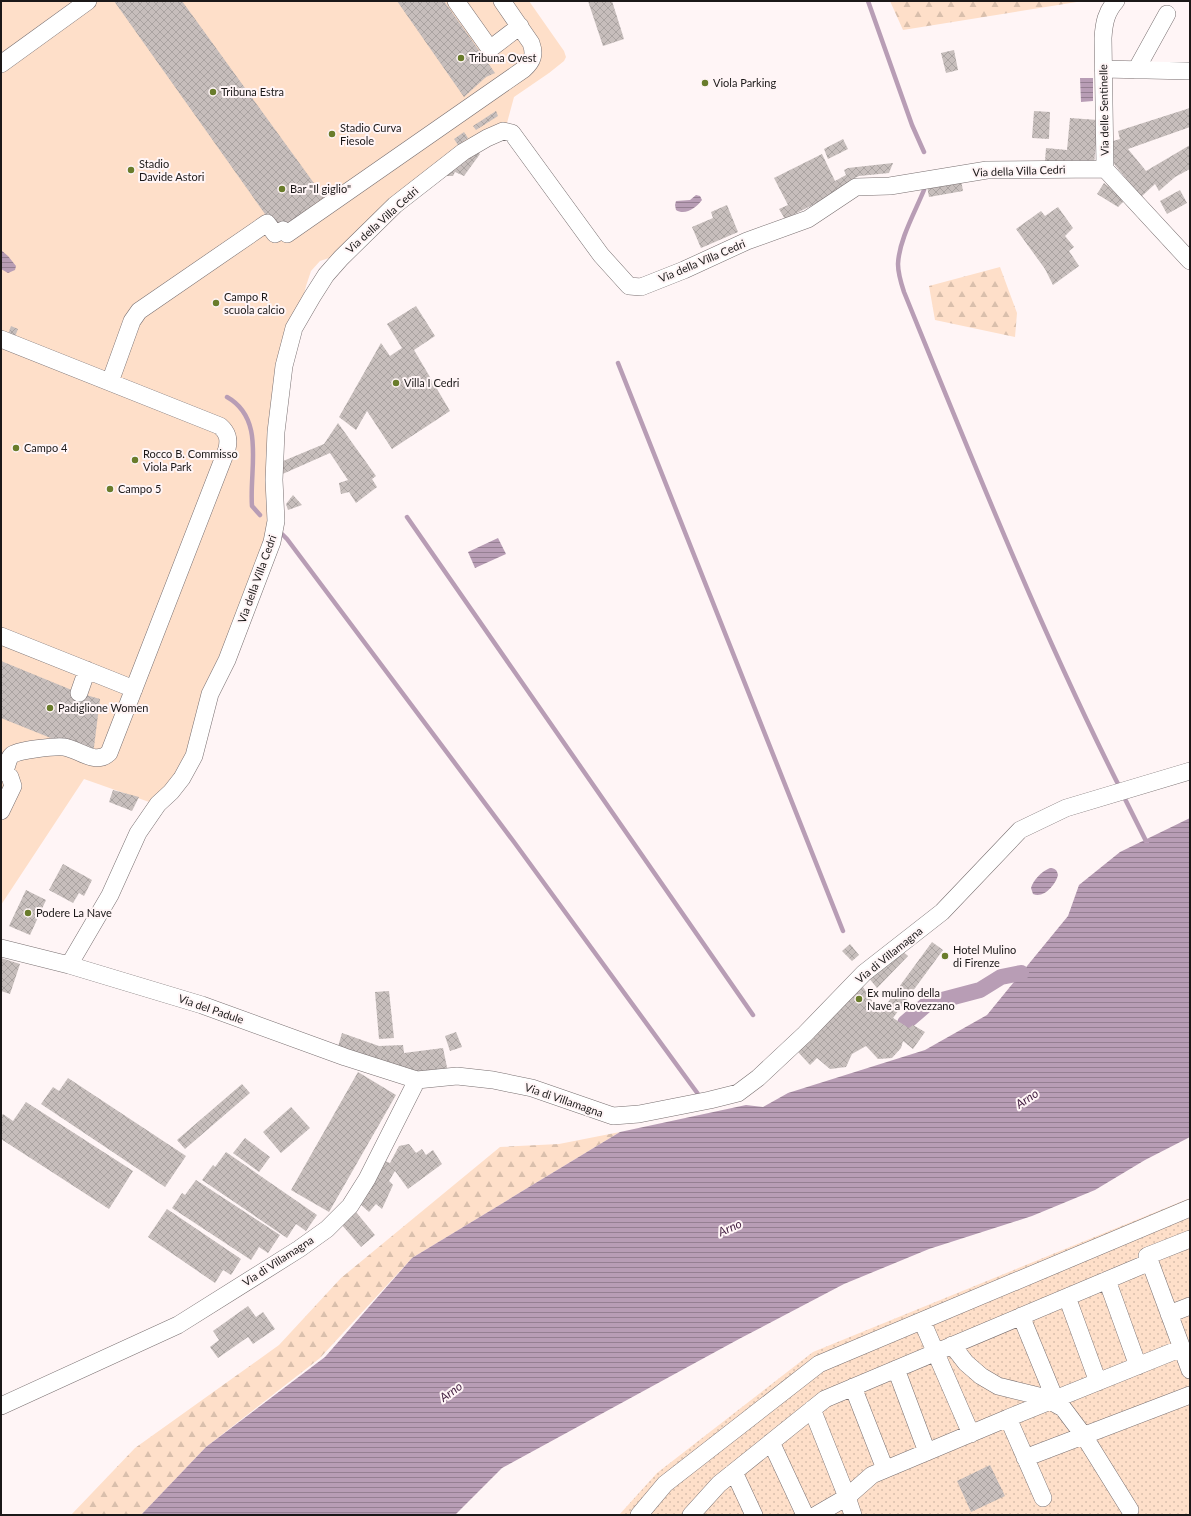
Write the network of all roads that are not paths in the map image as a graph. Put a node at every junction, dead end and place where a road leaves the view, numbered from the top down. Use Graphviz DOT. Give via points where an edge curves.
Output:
graph roads {
  1 [pos="88,1"];
  2 [pos="456,1"];
  3 [pos="502,1"];
  4 [pos="1116,1"];
  5 [pos="1167,14"];
  6 [pos="520,26"];
  7 [pos="1,64"];
  8 [pos="1103,69"];
  9 [pos="1136,70"];
  10 [pos="1190,71"];
  11 [pos="1105,169"];
  12 [pos="1190,261"];
  13 [pos="1,339"];
  14 [pos="110,382"];
  15 [pos="1,636"];
  16 [pos="87,670"];
  17 [pos="134,689"];
  18 [pos="79,693"];
  19 [pos="3,771"];
  20 [pos="1190,771"];
  21 [pos="1,812"];
  22 [pos="1,948"];
  23 [pos="69,965"];
  24 [pos="417,1080"];
  25 [pos="1190,1208"];
  26 [pos="1136,1231"];
  27 [pos="1190,1240"];
  28 [pos="1148,1259"];
  29 [pos="1107,1280"];
  30 [pos="1067,1297"];
  31 [pos="1190,1306"];
  32 [pos="1169,1314"];
  33 [pos="1021,1316"];
  34 [pos="922,1321"];
  35 [pos="952,1345"];
  36 [pos="1182,1348"];
  37 [pos="936,1352"];
  38 [pos="1138,1366"];
  39 [pos="896,1369"];
  40 [pos="1190,1369"];
  41 [pos="1098,1382"];
  42 [pos="853,1387"];
  43 [pos="1190,1395"];
  44 [pos="1053,1400"];
  45 [pos="1,1406"];
  46 [pos="812,1409"];
  47 [pos="1008,1418"];
  48 [pos="971,1434"];
  49 [pos="1084,1436"];
  50 [pos="772,1442"];
  51 [pos="927,1452"];
  52 [pos="1025,1458"];
  53 [pos="885,1470"];
  54 [pos="734,1472"];
  55 [pos="847,1497"];
  56 [pos="1043,1498"];
  57 [pos="1130,1510"];
  58 [pos="639,1515"];
  59 [pos="691,1515"];
  60 [pos="754,1515"];
  61 [pos="805,1515"];
  62 [pos="816,1515"];
  63 [pos="853,1515"];
  1 -- 7 [label="street"];
  2 -- 6 [label="street" via="490,49"];
  3 -- 6 [label="street"];
  4 -- 8 [label="street, Via delle Sentinelle" via="1104,20"];
  5 -- 9 [label="street"];
  6 -- 14 [label="street" via="534,50 532,63 287,234 283,230 275,234 266,223 139,311 132,321"];
  8 -- 9 [label="street"];
  8 -- 11 [label="street, Via delle Sentinelle"];
  9 -- 10 [label="street"];
  11 -- 12 [label="street, Via delle Sentinelle"];
  11 -- 23 [label="street, Via della Villa Cedri" via="987,170 890,186 856,187 808,218 747,241 641,287 629,286 601,255 512,133 503,131 463,152 395,205 341,258 323,279 294,328 284,366 276,432 276,521 272,542 227,660 210,694 194,756 182,778 158,804 138,833 110,895"];
  13 -- 14 [label="street"];
  14 -- 17 [label="street" via="220,426 226,431 228,440 227,449"];
  15 -- 16 [label="street"];
  16 -- 17 [label="street"];
  16 -- 18 [label="street"];
  17 -- 19 [label="street" via="109,753 105,757 97,759 64,747 24,750 12,754"];
  19 -- 21 [label="street" via="10,777 13,786"];
  20 -- 24 [label="street, Via di Villamagna" via="1066,808 1020,830 942,912 864,973 805,1034 738,1093 639,1114 613,1116 532,1088 493,1080 456,1076"];
  22 -- 23 [label="street, Via del Padule"];
  23 -- 24 [label="street, Via del Padule" via="202,1005 344,1057"];
  24 -- 45 [label="street, Via di Villamagna" via="367,1179 350,1206 328,1229 178,1325"];
  25 -- 26 [label="street"];
  26 -- 28 [label="street"];
  26 -- 34 [label="street"];
  27 -- 28 [label="street"];
  28 -- 29 [label="street"];
  28 -- 32 [label="street"];
  29 -- 30 [label="street"];
  29 -- 38 [label="street"];
  30 -- 33 [label="street"];
  30 -- 41 [label="street"];
  31 -- 32 [label="street"];
  32 -- 36 [label="street"];
  33 -- 35 [label="street"];
  33 -- 44 [label="street"];
  34 -- 37 [label="street"];
  34 -- 58 [label="street" via="819,1364 665,1484"];
  35 -- 37 [label="street"];
  35 -- 44 [label="street" via="966,1363 998,1386"];
  36 -- 38 [label="street"];
  36 -- 40 [label="street"];
  37 -- 39 [label="street"];
  37 -- 48 [label="street"];
  38 -- 41 [label="street"];
  39 -- 42 [label="street"];
  39 -- 51 [label="street"];
  41 -- 44 [label="street"];
  42 -- 46 [label="street" via="825,1399"];
  42 -- 53 [label="street"];
  43 -- 49 [label="street"];
  44 -- 47 [label="street"];
  44 -- 49 [label="street" via="1063,1408"];
  46 -- 50 [label="street"];
  46 -- 55 [label="street"];
  47 -- 48 [label="street"];
  47 -- 52 [label="street"];
  48 -- 51 [label="street"];
  49 -- 52 [label="street"];
  49 -- 57 [label="street"];
  50 -- 54 [label="street"];
  50 -- 61 [label="street"];
  51 -- 53 [label="street"];
  52 -- 56 [label="street"];
  53 -- 55 [label="street" via="872,1475"];
  54 -- 59 [label="street" via="719,1484"];
  54 -- 60 [label="street"];
  55 -- 62 [label="street"];
  55 -- 63 [label="street"];
}
